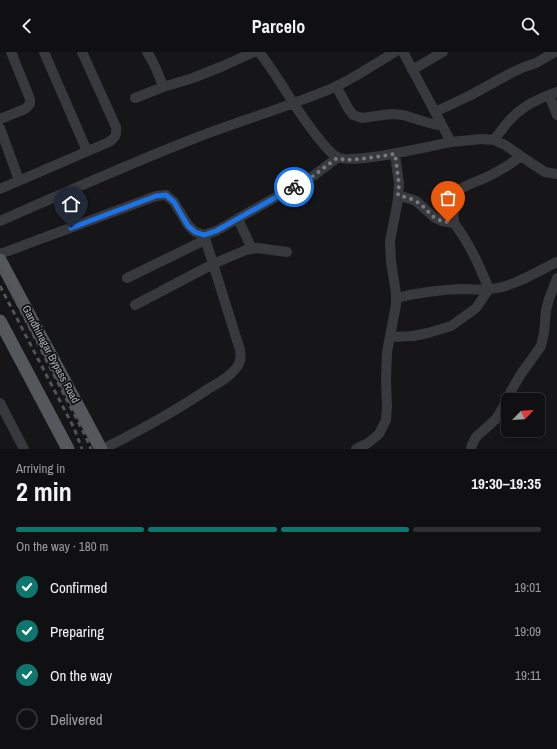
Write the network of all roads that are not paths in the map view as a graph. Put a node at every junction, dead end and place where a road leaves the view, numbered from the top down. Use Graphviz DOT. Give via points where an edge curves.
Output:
graph roads {
  1 [pos="11,52"];
  2 [pos="44,52"];
  3 [pos="82,52"];
  4 [pos="146,52"];
  5 [pos="254,52"];
  6 [pos="259,52"];
  7 [pos="395,52"];
  8 [pos="403,52"];
  9 [pos="443,52"];
  10 [pos="555,52"];
  11 [pos="412,70"];
  12 [pos="336,86"];
  13 [pos="164,87"];
  14 [pos="553,93"];
  15 [pos="135,98"];
  16 [pos="294,103"];
  17 [pos="435,112"];
  18 [pos="557,115"];
  19 [pos="0,119"];
  20 [pos="442,126"];
  21 [pos="0,128"];
  22 [pos="494,140"];
  23 [pos="451,142"];
  24 [pos="87,151"];
  25 [pos="395,154"];
  26 [pos="521,156"];
  27 [pos="337,158"];
  28 [pos="557,174"];
  29 [pos="20,180"];
  30 [pos="0,189"];
  31 [pos="398,195"];
  32 [pos="238,219"];
  33 [pos="0,221"];
  34 [pos="454,223"];
  35 [pos="205,238"];
  36 [pos="252,249"];
  37 [pos="286,252"];
  38 [pos="0,254"];
  39 [pos="0,260"];
  40 [pos="557,262"];
  41 [pos="213,264"];
  42 [pos="127,278"];
  43 [pos="557,278"];
  44 [pos="489,290"];
  45 [pos="396,298"];
  46 [pos="135,305"];
  47 [pos="0,321"];
  48 [pos="390,337"];
  49 [pos="0,403"];
  50 [pos="24,449"];
  51 [pos="68,449"];
  52 [pos="102,449"];
  53 [pos="356,449"];
  54 [pos="471,449"];
  1 -- 19 [label="street" via="30,104 25,109"];
  2 -- 24 [label="street"];
  3 -- 24 [label="street" via="117,133 109,142"];
  4 -- 13 [label="street"];
  5 -- 13 [label="street" via="193,78"];
  6 -- 16 [label="street"];
  7 -- 12 [label="street"];
  8 -- 11 [label="street"];
  9 -- 11 [label="street"];
  10 -- 17 [label="street"];
  11 -- 17 [label="street"];
  12 -- 16 [label="street"];
  12 -- 20 [label="street" via="353,115 362,118 403,115"];
  13 -- 15 [label="street"];
  14 -- 18 [label="street"];
  14 -- 22 [label="street" via="524,107 502,128"];
  16 -- 27 [label="street" via="313,132"];
  16 -- 33 [label="street" via="113,171"];
  17 -- 20 [label="street"];
  20 -- 23 [label="street"];
  21 -- 29 [label="street"];
  22 -- 23 [label="street"];
  22 -- 26 [label="street"];
  23 -- 25 [label="street"];
  24 -- 29 [label="street"];
  25 -- 27 [label="street" via="346,160"];
  25 -- 31 [label="street"];
  26 -- 28 [label="street" via="545,172"];
  26 -- 34 [label="street" via="488,177 453,194"];
  27 -- 32 [label="street" via="313,176"];
  29 -- 30 [label="street"];
  31 -- 34 [label="street" via="416,201 435,218"];
  31 -- 45 [label="street" via="390,241"];
  32 -- 35 [label="street"];
  32 -- 36 [label="street"];
  34 -- 44 [label="street" via="473,252"];
  35 -- 38 [label="street" via="188,226 174,202 166,195 156,196"];
  35 -- 41 [label="street"];
  35 -- 42 [label="street"];
  36 -- 37 [label="street"];
  36 -- 41 [label="street"];
  39 -- 52 [label="main road, Gandhinagar Bypass Road"];
  40 -- 44 [label="street" via="507,286"];
  41 -- 46 [label="street"];
  41 -- 52 [label="street" via="240,350 241,359 238,366 232,374 187,403"];
  43 -- 54 [label="street" via="546,310 540,346 511,390 501,412 476,437"];
  44 -- 45 [label="street" via="443,290"];
  44 -- 48 [label="street" via="476,308 451,326 428,333"];
  45 -- 48 [label="street"];
  47 -- 51 [label="main road"];
  48 -- 53 [label="street" via="387,352 386,420 379,434"];
  49 -- 50 [label="street"];
}
